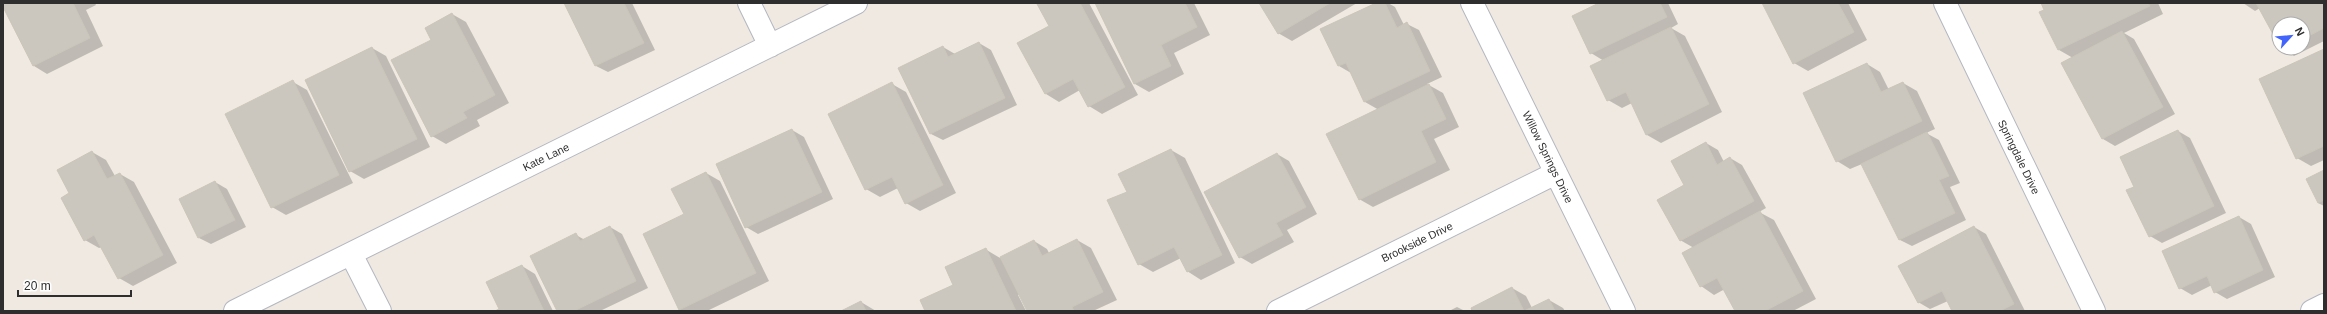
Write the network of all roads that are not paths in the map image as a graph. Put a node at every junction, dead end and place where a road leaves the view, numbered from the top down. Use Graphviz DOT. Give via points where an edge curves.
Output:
graph roads {
  1 [pos="749,3"];
  2 [pos="856,3"];
  3 [pos="1472,3"];
  4 [pos="1945,3"];
  5 [pos="770,46"];
  6 [pos="1556,173"];
  7 [pos="351,254"];
  8 [pos="2324,305"];
  9 [pos="236,311"];
  10 [pos="380,311"];
  11 [pos="1278,311"];
  12 [pos="1624,311"];
  13 [pos="2094,311"];
  14 [pos="2312,311"];
  1 -- 5 [label="street"];
  2 -- 5 [label="street, Kate Lane"];
  3 -- 6 [label="street, Willow Springs Drive"];
  4 -- 13 [label="street, Springdale Drive"];
  5 -- 7 [label="street, Kate Lane"];
  6 -- 11 [label="street, Brookside Drive"];
  6 -- 12 [label="street, Willow Springs Drive"];
  7 -- 9 [label="street, Kate Lane"];
  7 -- 10 [label="street"];
  8 -- 14 [label="street"];
}
